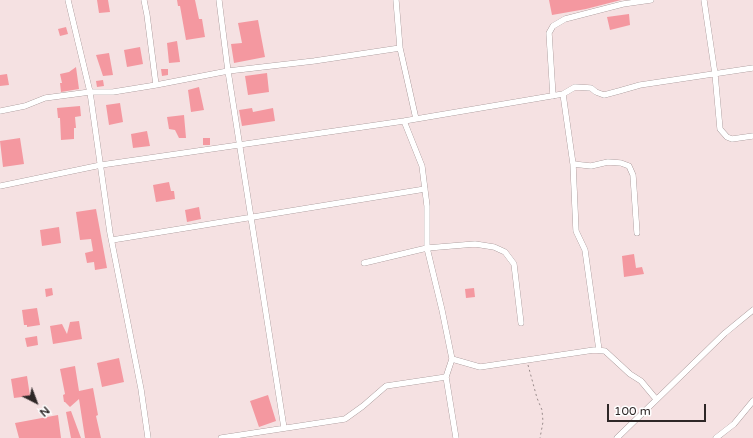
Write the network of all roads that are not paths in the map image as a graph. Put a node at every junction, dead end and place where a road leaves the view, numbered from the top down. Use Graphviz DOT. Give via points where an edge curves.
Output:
graph roads {
  1 [pos="68,0"];
  2 [pos="144,0"];
  3 [pos="219,0"];
  4 [pos="396,0"];
  5 [pos="651,0"];
  6 [pos="704,0"];
  7 [pos="623,2"];
  8 [pos="400,48"];
  9 [pos="753,68"];
  10 [pos="228,72"];
  11 [pos="715,74"];
  12 [pos="156,86"];
  13 [pos="90,92"];
  14 [pos="563,94"];
  15 [pos="553,96"];
  16 [pos="0,111"];
  17 [pos="416,119"];
  18 [pos="404,121"];
  19 [pos="753,136"];
  20 [pos="239,146"];
  21 [pos="574,164"];
  22 [pos="101,165"];
  23 [pos="0,186"];
  24 [pos="425,189"];
  25 [pos="250,218"];
  26 [pos="637,233"];
  27 [pos="112,240"];
  28 [pos="427,248"];
  29 [pos="364,262"];
  30 [pos="753,310"];
  31 [pos="521,324"];
  32 [pos="599,350"];
  33 [pos="452,359"];
  34 [pos="446,377"];
  35 [pos="656,399"];
  36 [pos="753,401"];
  37 [pos="284,428"];
  38 [pos="148,438"];
  39 [pos="221,438"];
  40 [pos="456,438"];
  41 [pos="617,438"];
  42 [pos="716,438"];
  1 -- 13 [label="street"];
  2 -- 12 [label="street"];
  3 -- 10 [label="street"];
  4 -- 8 [label="street"];
  5 -- 7 [label="street"];
  6 -- 11 [label="street"];
  7 -- 15 [label="street" via="565,19 553,26 549,33"];
  8 -- 10 [label="street"];
  8 -- 17 [label="street"];
  9 -- 11 [label="street"];
  10 -- 12 [label="street"];
  10 -- 20 [label="street"];
  11 -- 14 [label="street" via="640,85 604,95 583,86 575,87"];
  11 -- 19 [label="street" via="720,129 732,139"];
  12 -- 13 [label="street" via="113,92"];
  13 -- 16 [label="street" via="45,98 25,106"];
  13 -- 22 [label="street"];
  14 -- 15 [label="street"];
  14 -- 21 [label="street"];
  15 -- 17 [label="street"];
  17 -- 18 [label="street"];
  18 -- 20 [label="street"];
  18 -- 24 [label="street" via="422,166"];
  20 -- 22 [label="street"];
  20 -- 25 [label="street"];
  21 -- 26 [label="street" via="591,166 621,162 629,166 633,176"];
  21 -- 32 [label="street" via="576,231 585,250"];
  22 -- 23 [label="street"];
  22 -- 27 [label="street"];
  24 -- 25 [label="street"];
  24 -- 28 [label="street"];
  25 -- 27 [label="street"];
  25 -- 37 [label="street"];
  27 -- 38 [label="street"];
  28 -- 29 [label="street"];
  28 -- 31 [label="street" via="475,244 505,252 514,264"];
  28 -- 33 [label="street"];
  30 -- 35 [label="street"];
  32 -- 33 [label="street" via="480,368"];
  32 -- 35 [label="street" via="605,351 641,381"];
  33 -- 34 [label="street"];
  34 -- 37 [label="street" via="386,386 345,419"];
  34 -- 40 [label="street"];
  35 -- 41 [label="street"];
  36 -- 42 [label="street" via="734,424"];
  37 -- 39 [label="street"];
}
